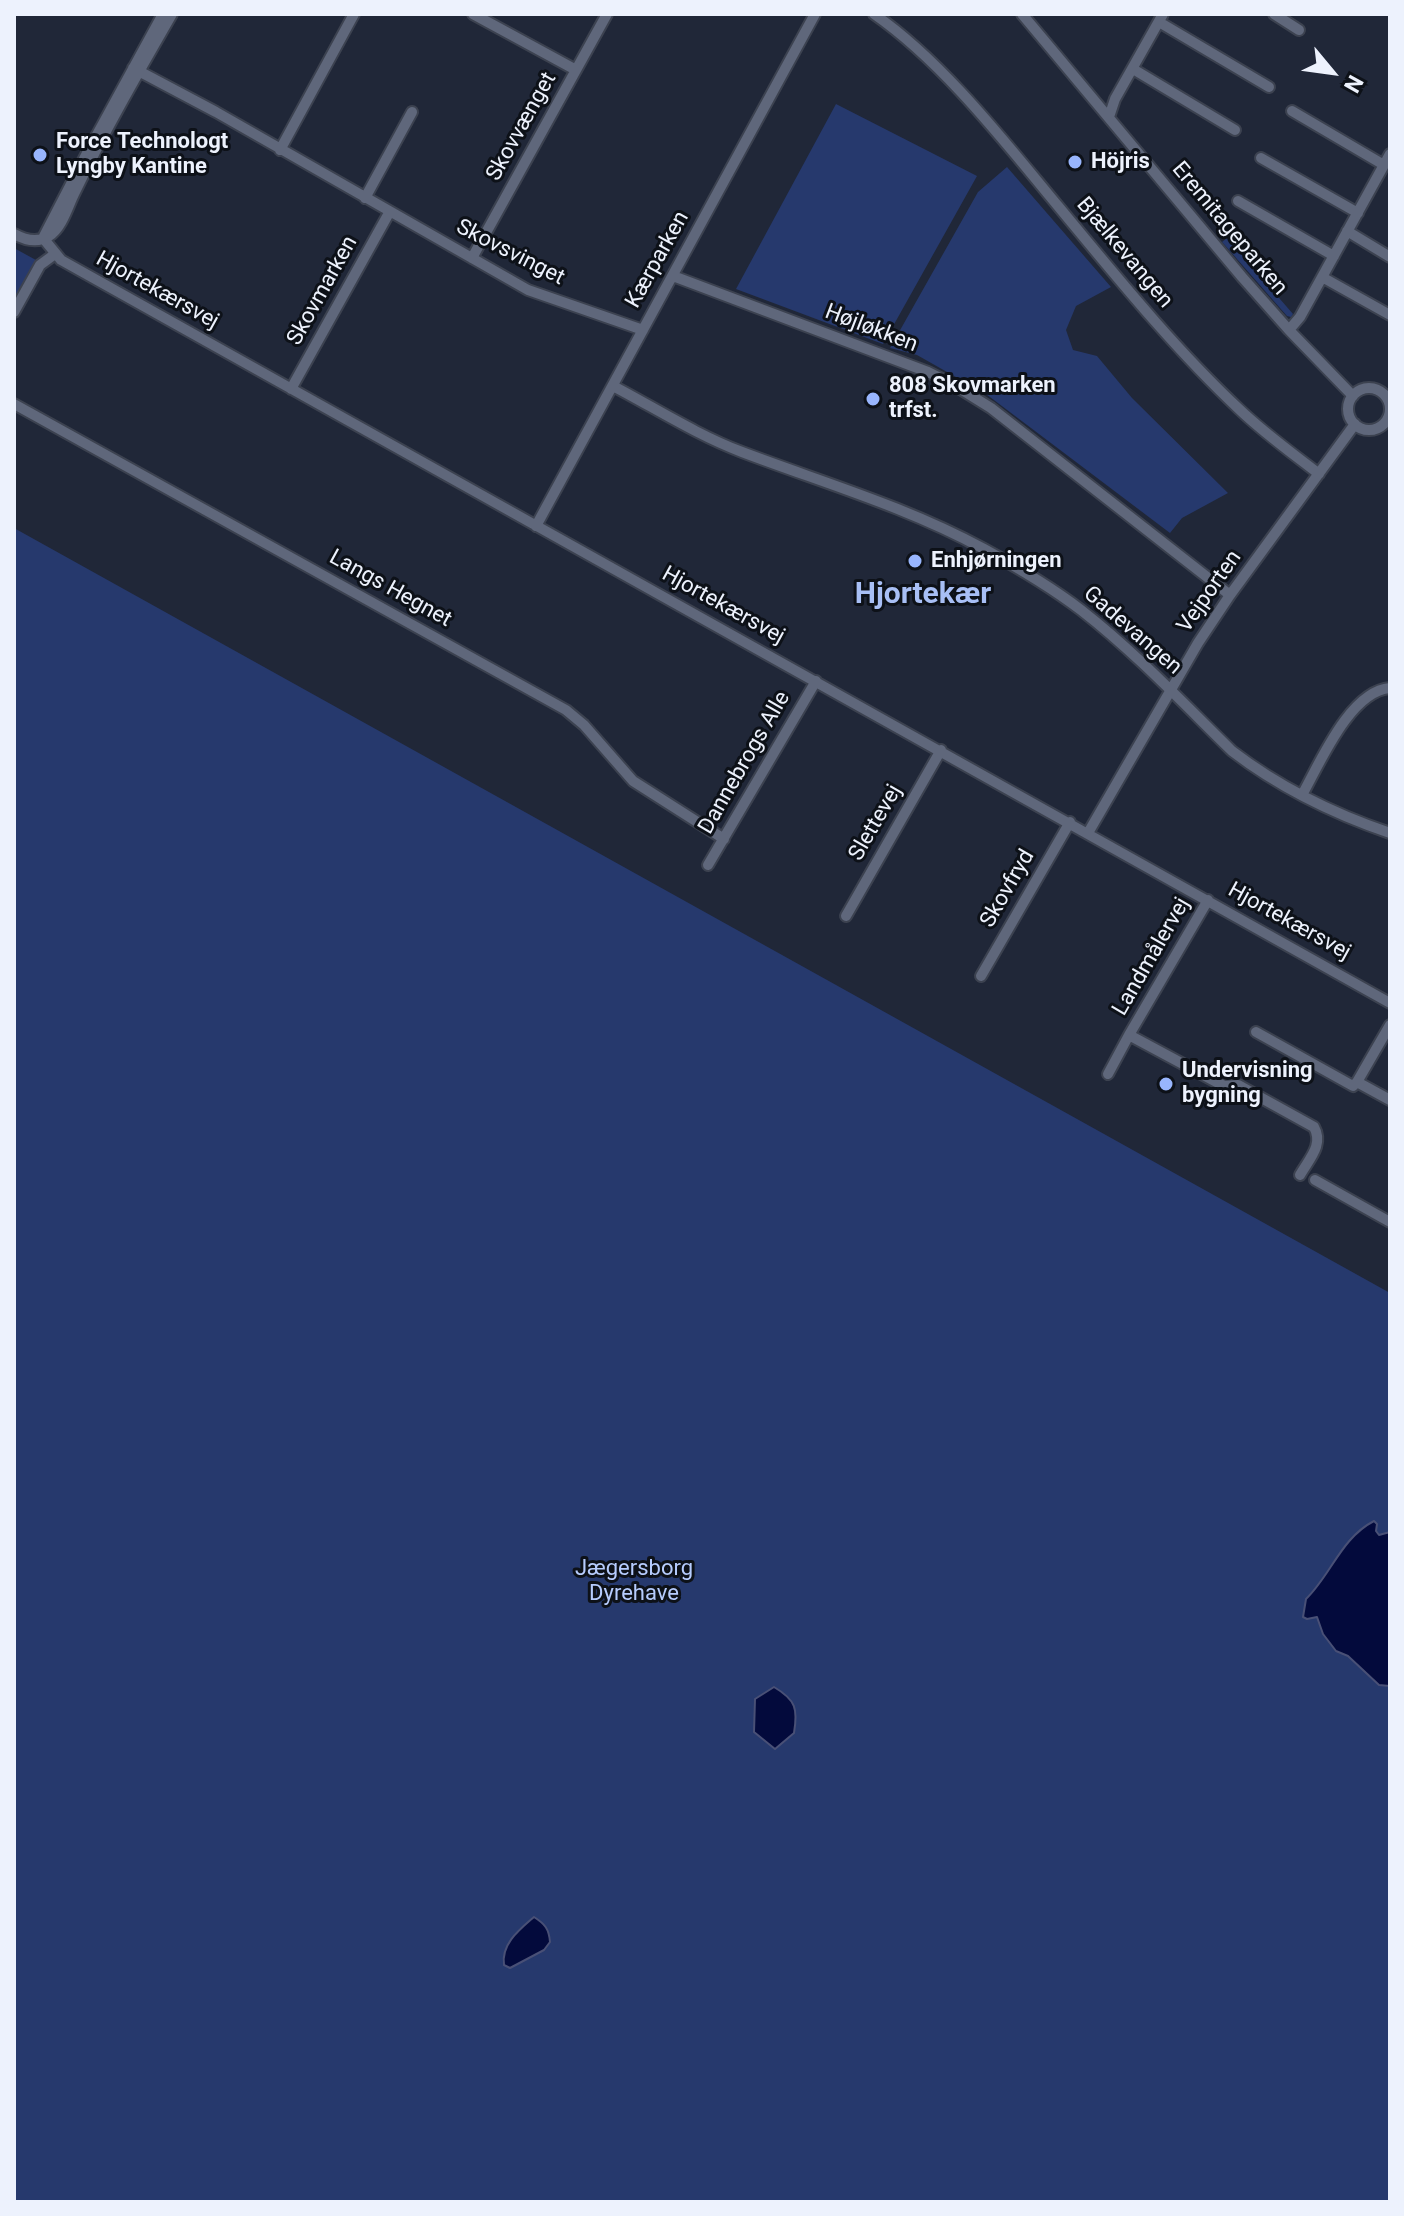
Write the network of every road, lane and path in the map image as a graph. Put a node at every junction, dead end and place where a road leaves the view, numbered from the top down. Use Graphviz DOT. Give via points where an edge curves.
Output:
graph roads {
  1 [pos="163,14"];
  2 [pos="172,14"];
  3 [pos="354,14"];
  4 [pos="473,14"];
  5 [pos="607,14"];
  6 [pos="815,14"];
  7 [pos="874,14"];
  8 [pos="1022,14"];
  9 [pos="1274,14"];
  10 [pos="1161,18"];
  11 [pos="1299,30"];
  12 [pos="136,69"];
  13 [pos="1133,69"];
  14 [pos="576,70"];
  15 [pos="1269,87"];
  16 [pos="1292,111"];
  17 [pos="412,112"];
  18 [pos="1109,117"];
  19 [pos="1235,130"];
  20 [pos="280,150"];
  21 [pos="1390,154"];
  22 [pos="1261,158"];
  23 [pos="1384,165"];
  24 [pos="1378,176"];
  25 [pos="1390,183"];
  26 [pos="365,198"];
  27 [pos="1238,201"];
  28 [pos="389,213"];
  29 [pos="1358,213"];
  30 [pos="1347,231"];
  31 [pos="14,234"];
  32 [pos="41,239"];
  33 [pos="55,254"];
  34 [pos="1334,256"];
  35 [pos="1390,257"];
  36 [pos="472,258"];
  37 [pos="673,276"];
  38 [pos="1322,277"];
  39 [pos="14,312"];
  40 [pos="1390,315"];
  41 [pos="643,330"];
  42 [pos="1289,330"];
  43 [pos="613,386"];
  44 [pos="291,389"];
  45 [pos="1387,392"];
  46 [pos="1353,396"];
  47 [pos="14,404"];
  48 [pos="1355,424"];
  49 [pos="1387,425"];
  50 [pos="1319,474"];
  51 [pos="536,526"];
  52 [pos="1230,595"];
  53 [pos="816,681"];
  54 [pos="1390,688"];
  55 [pos="1170,691"];
  56 [pos="941,750"];
  57 [pos="1302,795"];
  58 [pos="1070,822"];
  59 [pos="1088,833"];
  60 [pos="1390,833"];
  61 [pos="724,839"];
  62 [pos="708,865"];
  63 [pos="1208,900"];
  64 [pos="846,916"];
  65 [pos="981,976"];
  66 [pos="1390,1003"];
  67 [pos="1390,1025"];
  68 [pos="1256,1032"];
  69 [pos="1129,1035"];
  70 [pos="1108,1074"];
  71 [pos="1357,1082"];
  72 [pos="1390,1100"];
  73 [pos="1300,1175"];
  74 [pos="1315,1180"];
  75 [pos="1390,1222"];
  1 -- 12 [label="street"];
  2 -- 12 [label="street"];
  3 -- 20 [label="street"];
  4 -- 14 [label="street"];
  5 -- 14 [label="street, Skovvænget"];
  6 -- 37 [label="street, Kærparken"];
  7 -- 50 [label="street, Bjælkevangen" via="941,71 1191,360 1251,419"];
  8 -- 18 [label="street, Eremitageparken"];
  9 -- 11 [label="street"];
  10 -- 13 [label="street"];
  10 -- 15 [label="street"];
  12 -- 20 [label="street, Skovsvinget"];
  12 -- 32 [label="street"];
  13 -- 18 [label="street"];
  13 -- 19 [label="street"];
  14 -- 36 [label="street, Skovvænget"];
  16 -- 23 [label="street"];
  17 -- 26 [label="street"];
  18 -- 42 [label="street, Eremitageparken"];
  20 -- 26 [label="street, Skovsvinget"];
  21 -- 23 [label="street, Eremitageparken"];
  22 -- 29 [label="street"];
  23 -- 24 [label="street, Eremitageparken"];
  24 -- 25 [label="street"];
  24 -- 29 [label="street, Eremitageparken"];
  26 -- 28 [label="street, Skovsvinget"];
  27 -- 34 [label="street, Eremitageparken"];
  28 -- 36 [label="street, Skovsvinget"];
  28 -- 44 [label="street, Skovmarken"];
  29 -- 30 [label="street, Eremitageparken"];
  30 -- 34 [label="street, Eremitageparken"];
  30 -- 35 [label="street"];
  31 -- 32 [label="street"];
  32 -- 33 [label="street, Hjortekærsvej"];
  33 -- 39 [label="street" via="40,265"];
  33 -- 44 [label="street, Hjortekærsvej"];
  34 -- 38 [label="street, Eremitageparken"];
  36 -- 41 [label="street, Skovsvinget" via="540,295"];
  37 -- 41 [label="street, Kærparken"];
  37 -- 52 [label="street, Højløkken" via="954,385 991,408"];
  38 -- 40 [label="street, Eremitageparken"];
  38 -- 42 [label="street, Eremitageparken"];
  41 -- 43 [label="street, Kærparken"];
  42 -- 46 [label="street, Eremitageparken"];
  43 -- 51 [label="street, Kærparken"];
  43 -- 55 [label="street, Gadevangen" via="741,452 885,503 984,549 1080,609"];
  44 -- 51 [label="street, Hjortekærsvej"];
  45 -- 46 [label="street" via="1368,388"];
  45 -- 49 [label="street"];
  46 -- 48 [label="street" via="1349,413"];
  47 -- 61 [label="street, Langs Hegnet" via="566,710 633,781"];
  48 -- 49 [label="street" via="1370,430"];
  48 -- 50 [label="street, Vejporten"];
  50 -- 52 [label="street, Vejporten"];
  51 -- 53 [label="street, Hjortekærsvej"];
  52 -- 55 [label="street, Vejporten"];
  53 -- 56 [label="street, Hjortekærsvej"];
  53 -- 61 [label="street, Dannebrogs Alle"];
  54 -- 57 [label="street" via="1370,693 1345,719"];
  55 -- 57 [label="street, Gadevangen" via="1232,751"];
  55 -- 59 [label="street, Vejporten"];
  56 -- 58 [label="street, Hjortekærsvej"];
  56 -- 64 [label="street, Slettevej"];
  57 -- 60 [label="street, Gadevangen"];
  58 -- 59 [label="street, Hjortekærsvej"];
  58 -- 65 [label="street, Skovfryd"];
  59 -- 63 [label="street, Hjortekærsvej"];
  61 -- 62 [label="street, Dannebrogs Alle"];
  63 -- 66 [label="street, Hjortekærsvej"];
  63 -- 69 [label="street, Landmålervej"];
  67 -- 71 [label="street"];
  68 -- 71 [label="street" via="1353,1086"];
  69 -- 70 [label="street, Landmålervej"];
  69 -- 73 [label="street, Landmålervej" via="1314,1127 1317,1146"];
  71 -- 72 [label="street"];
  74 -- 75 [label="street"];
}
